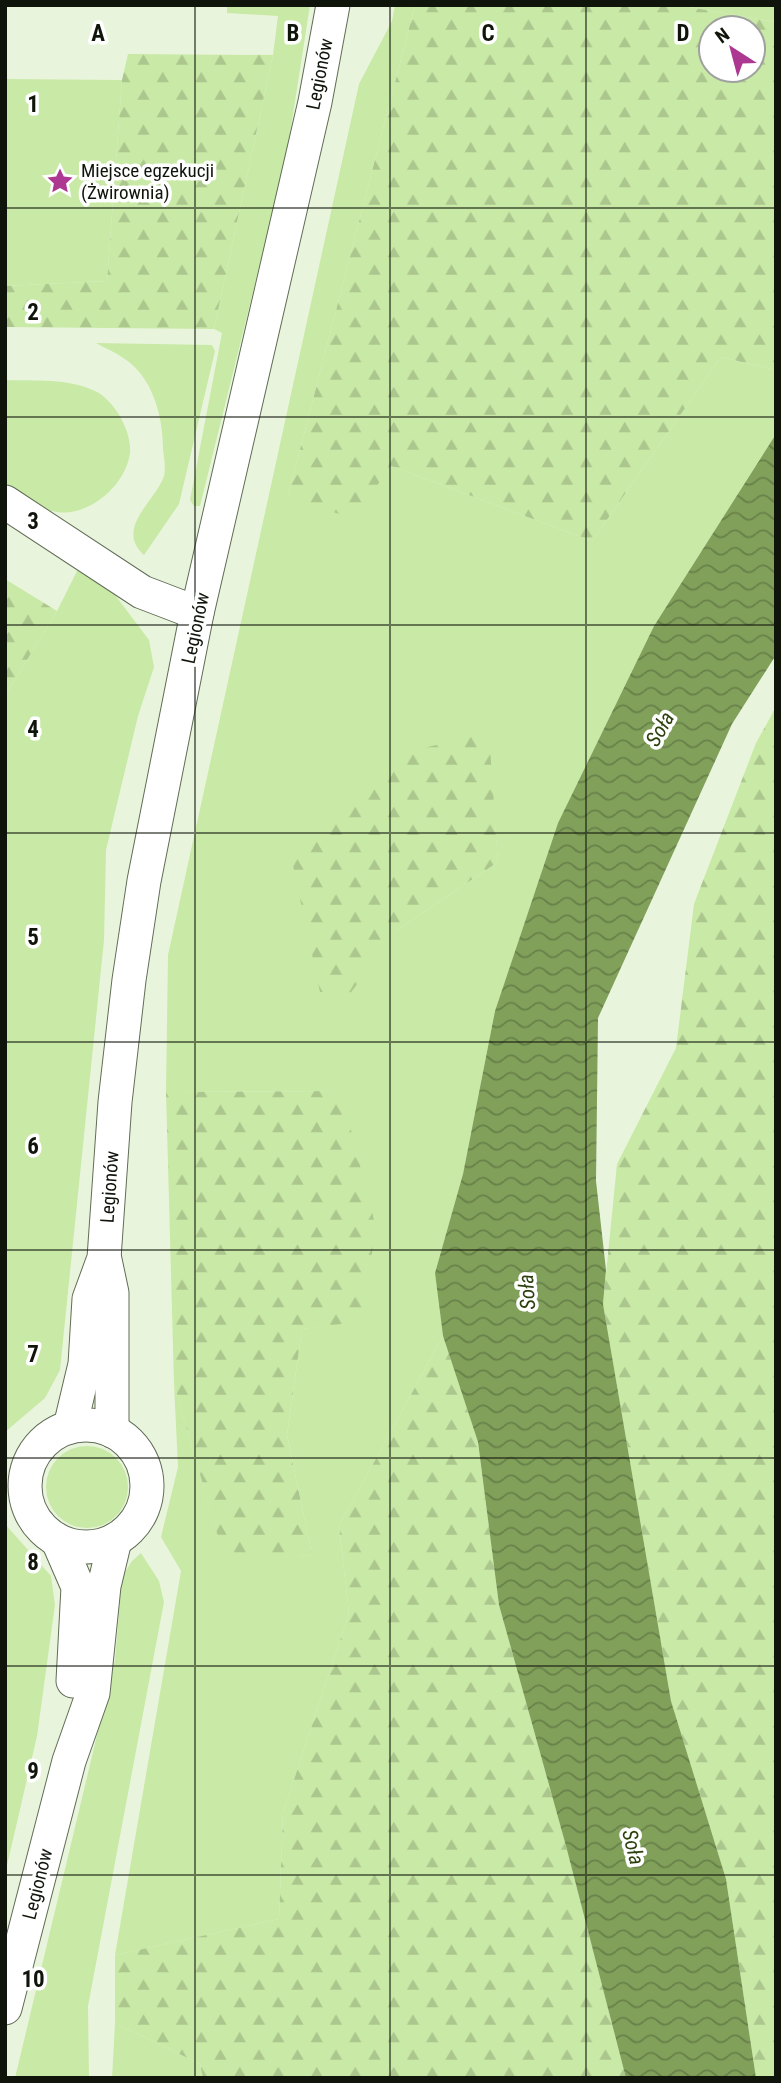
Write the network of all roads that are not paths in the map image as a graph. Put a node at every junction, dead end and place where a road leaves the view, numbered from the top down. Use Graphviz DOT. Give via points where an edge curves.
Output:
graph roads {
  1 [pos="332,5"];
  2 [pos="5,502"];
  3 [pos="197,613"];
  4 [pos="104,1258"];
  5 [pos="70,1427"];
  6 [pos="112,1431"];
  7 [pos="18,1462"];
  8 [pos="19,1510"];
  9 [pos="115,1540"];
  10 [pos="58,1541"];
  11 [pos="69,1760"];
  12 [pos="5,2008"];
  1 -- 3 [label="main road, Legionów" via="315,102"];
  2 -- 3 [label="main road" via="142,592"];
  3 -- 4 [label="main road, Legionów" via="129,980"];
  4 -- 5 [label="main road, Legionów" via="89,1299 85,1364"];
  4 -- 6 [label="main road, Legionów" via="112,1293"];
  5 -- 6 [label="main road"];
  5 -- 7 [label="main road"];
  6 -- 9 [label="main road" via="128,1441 146,1475 141,1512"];
  7 -- 8 [label="main road" via="26,1498"];
  8 -- 10 [label="main road"];
  9 -- 10 [label="main road" via="77,1547"];
  9 -- 11 [label="main road, Legionów" via="104,1586 93,1693"];
  10 -- 11 [label="main road, Legionów" via="78,1587"];
  11 -- 12 [label="main road, Legionów"];
}
